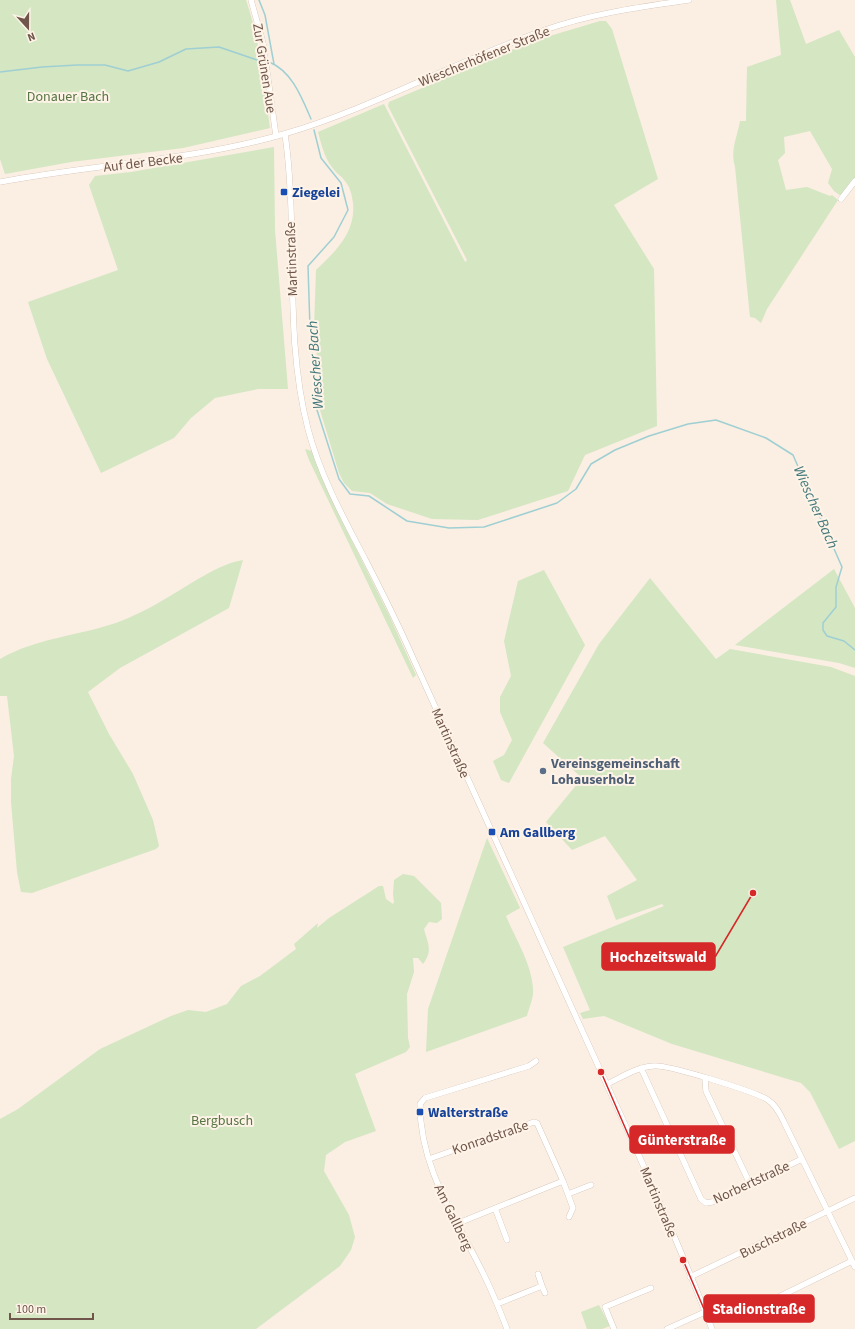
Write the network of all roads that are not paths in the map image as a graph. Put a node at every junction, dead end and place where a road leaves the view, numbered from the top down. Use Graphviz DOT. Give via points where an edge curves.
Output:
graph roads {
  1 [pos="251,0"];
  2 [pos="689,0"];
  3 [pos="285,134"];
  4 [pos="276,136"];
  5 [pos="0,182"];
  6 [pos="855,182"];
  7 [pos="841,199"];
  8 [pos="536,1061"];
  9 [pos="641,1068"];
  10 [pos="705,1079"];
  11 [pos="607,1084"];
  12 [pos="429,1158"];
  13 [pos="802,1159"];
  14 [pos="563,1181"];
  15 [pos="750,1184"];
  16 [pos="591,1186"];
  17 [pos="568,1194"];
  18 [pos="855,1198"];
  19 [pos="495,1208"];
  20 [pos="828,1211"];
  21 [pos="569,1217"];
  22 [pos="456,1224"];
  23 [pos="507,1240"];
  24 [pos="852,1261"];
  25 [pos="855,1267"];
  26 [pos="538,1274"];
  27 [pos="690,1277"];
  28 [pos="542,1286"];
  29 [pos="651,1288"];
  30 [pos="545,1293"];
  31 [pos="497,1304"];
  32 [pos="705,1312"];
  33 [pos="749,1315"];
  34 [pos="507,1329"];
  35 [pos="614,1329"];
  36 [pos="667,1329"];
  37 [pos="712,1329"];
  1 -- 4 [label="street, Zur Grünen Aue" via="263,42"];
  2 -- 3 [label="street, Wiescherhöfener Straße" via="609,13 543,31 373,103"];
  3 -- 4 [label="street, Auf der Becke"];
  3 -- 11 [label="street, Martinstraße" via="292,291 300,392 315,451 341,513 399,627"];
  4 -- 5 [label="street, Auf der Becke" via="188,156"];
  6 -- 7 [label="street"];
  8 -- 12 [label="street, Am Gallberg" via="529,1066 422,1099 420,1112"];
  9 -- 10 [label="street" via="661,1065"];
  9 -- 11 [label="street"];
  9 -- 15 [label="street, Norbertstraße" via="701,1199 706,1203 712,1202"];
  10 -- 13 [label="street" via="768,1100 780,1114"];
  10 -- 15 [label="street" via="706,1091"];
  11 -- 27 [label="street, Martinstraße"];
  12 -- 14 [label="street, Konradstraße" via="534,1122 538,1123"];
  12 -- 22 [label="street, Am Gallberg" via="443,1198"];
  13 -- 15 [label="street, Norbertstraße"];
  13 -- 20 [label="street"];
  14 -- 17 [label="street, Konradstraße"];
  14 -- 19 [label="street"];
  16 -- 17 [label="street"];
  17 -- 21 [label="street, Konradstraße" via="573,1208"];
  18 -- 20 [label="street, Buschstraße"];
  19 -- 22 [label="street"];
  19 -- 23 [label="street"];
  20 -- 24 [label="street"];
  20 -- 27 [label="street, Buschstraße"];
  22 -- 31 [label="street, Am Gallberg" via="484,1274"];
  24 -- 25 [label="street"];
  24 -- 33 [label="street" via="754,1309"];
  26 -- 28 [label="street"];
  27 -- 32 [label="street, Martinstraße"];
  28 -- 30 [label="street"];
  28 -- 31 [label="street"];
  29 -- 35 [label="street" via="605,1307"];
  31 -- 34 [label="street, Am Gallberg"];
  32 -- 36 [label="street"];
  32 -- 37 [label="street, Martinstraße"];
}
